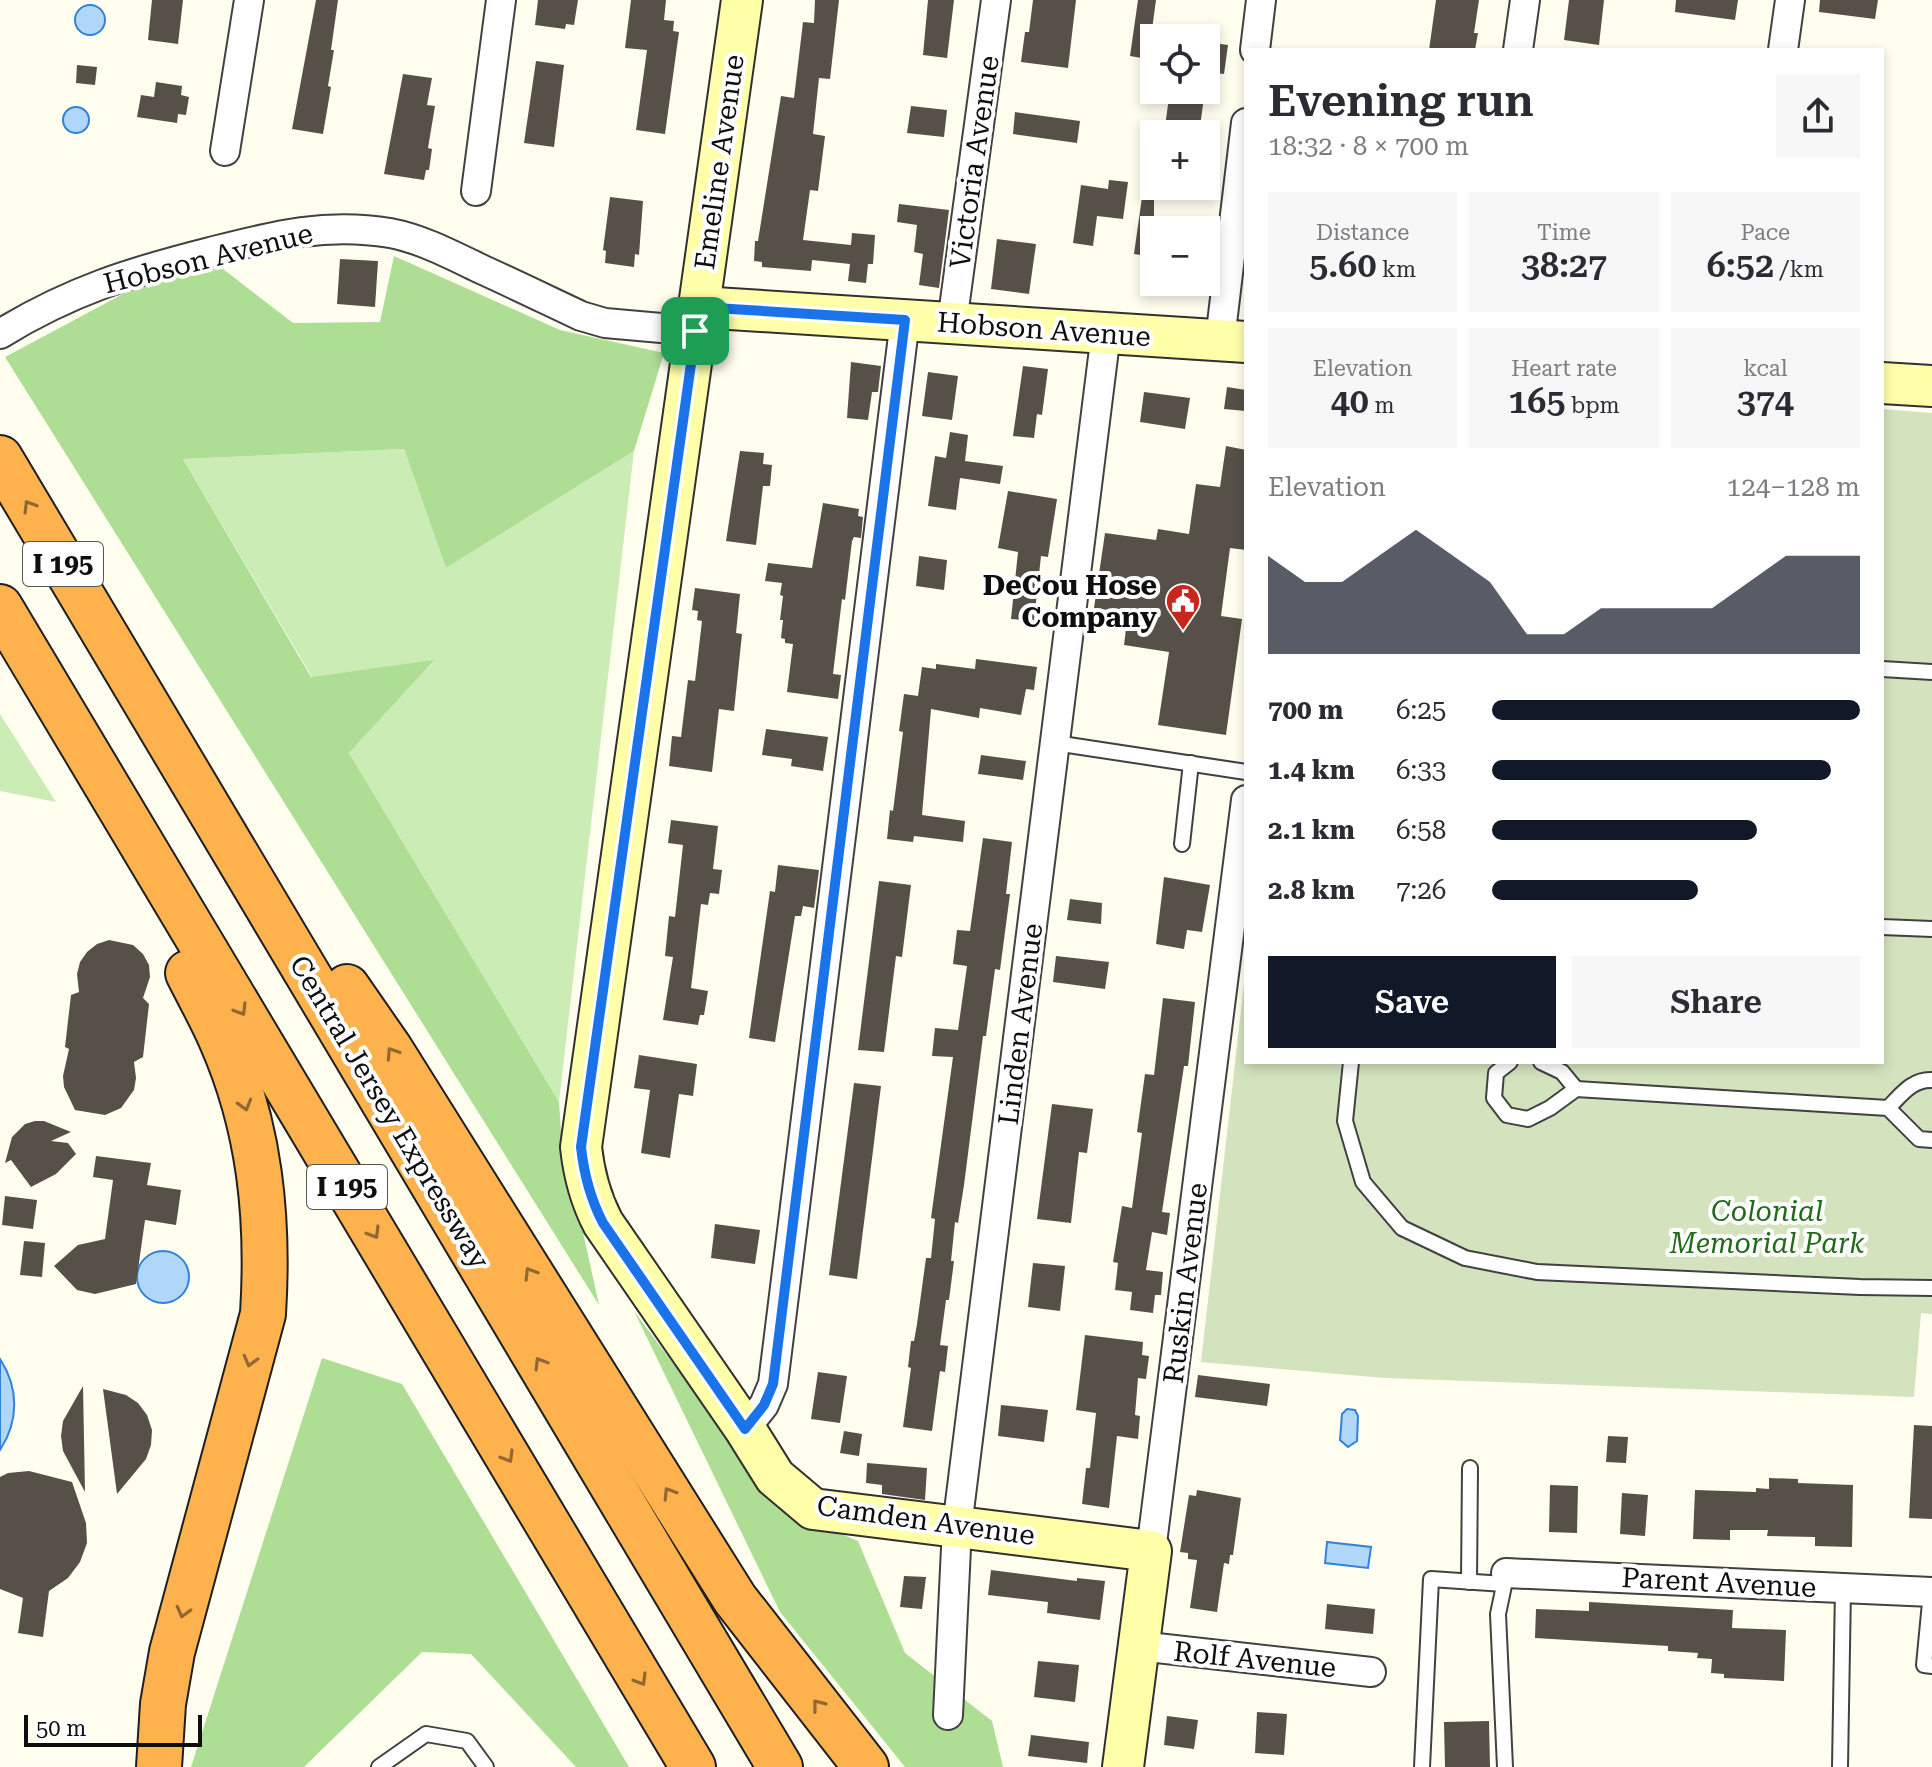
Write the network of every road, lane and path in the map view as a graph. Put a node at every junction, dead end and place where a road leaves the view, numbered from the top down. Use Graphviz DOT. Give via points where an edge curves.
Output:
graph roads {
  1 [pos="249,0"];
  2 [pos="501,0"];
  3 [pos="742,0"];
  4 [pos="996,0"];
  5 [pos="1261,0"];
  6 [pos="1525,0"];
  7 [pos="1790,0"];
  8 [pos="1255,48"];
  9 [pos="1518,48"];
  10 [pos="1783,48"];
  11 [pos="225,151"];
  12 [pos="1244,157"];
  13 [pos="476,191"];
  14 [pos="697,319"];
  15 [pos="905,320"];
  16 [pos="952,323"];
  17 [pos="1106,333"];
  18 [pos="0,334"];
  19 [pos="1233,341"];
  20 [pos="1884,383"];
  21 [pos="1932,386"];
  22 [pos="0,458"];
  23 [pos="0,608"];
  24 [pos="1884,669"];
  25 [pos="126,670"];
  26 [pos="1932,672"];
  27 [pos="1055,743"];
  28 [pos="1191,763"];
  29 [pos="1244,772"];
  30 [pos="1244,816"];
  31 [pos="1182,844"];
  32 [pos="1884,927"];
  33 [pos="1932,929"];
  34 [pos="1351,1064"];
  35 [pos="1507,1064"];
  36 [pos="1545,1064"];
  37 [pos="1932,1080"];
  38 [pos="1576,1089"];
  39 [pos="1888,1108"];
  40 [pos="1932,1140"];
  41 [pos="603,1223"];
  42 [pos="1932,1288"];
  43 [pos="745,1429"];
  44 [pos="1470,1468"];
  45 [pos="957,1527"];
  46 [pos="1151,1551"];
  47 [pos="1505,1579"];
  48 [pos="1469,1582"];
  49 [pos="1843,1588"];
  50 [pos="1932,1592"];
  51 [pos="1139,1646"];
  52 [pos="1932,1666"];
  53 [pos="1371,1672"];
  54 [pos="948,1715"];
  55 [pos="159,1767"];
  56 [pos="379,1767"];
  57 [pos="486,1767"];
  58 [pos="693,1767"];
  59 [pos="780,1767"];
  60 [pos="866,1767"];
  61 [pos="1123,1767"];
  62 [pos="1422,1767"];
  63 [pos="1505,1767"];
  64 [pos="1840,1767"];
  1 -- 11 [label="street"];
  2 -- 13 [label="street"];
  3 -- 14 [label="street, Emeline Avenue"];
  4 -- 16 [label="street, Victoria Avenue"];
  5 -- 8 [label="street"];
  6 -- 9 [label="street"];
  7 -- 10 [label="street"];
  12 -- 19 [label="street"];
  14 -- 15 [label="street, Hobson Avenue"];
  14 -- 18 [label="street, Hobson Avenue" via="605,323 432,246 347,228 291,232 130,273 37,311"];
  14 -- 41 [label="street, Emeline Avenue" via="581,1147 591,1201"];
  15 -- 16 [label="street, Hobson Avenue"];
  15 -- 43 [label="street" via="773,1384"];
  16 -- 17 [label="street, Hobson Avenue"];
  17 -- 19 [label="street, Hobson Avenue"];
  17 -- 27 [label="street, Linden Avenue"];
  20 -- 21 [label="street"];
  25 -- 22 [label="highway, Central Jersey Expressway / I 195, one-way"];
  23 -- 55 [label="highway, one-way" via="221,1038 255,1141 264,1195 263,1314 172,1652"];
  23 -- 58 [label="highway, I 195, one-way"];
  24 -- 26 [label="lane"];
  59 -- 25 [label="highway, Central Jersey Expressway / I 195, one-way"];
  60 -- 25 [label="highway, one-way" via="735,1599 390,1049"];
  27 -- 28 [label="lane"];
  27 -- 45 [label="street, Linden Avenue"];
  28 -- 29 [label="lane"];
  28 -- 31 [label="lane"];
  30 -- 46 [label="street, Ruskin Avenue"];
  32 -- 33 [label="lane"];
  34 -- 42 [label="lane" via="1345,1121 1363,1182 1402,1228 1465,1258 1537,1272"];
  35 -- 38 [label="lane" via="1496,1073 1494,1098 1507,1115 1528,1119"];
  36 -- 38 [label="lane" via="1562,1072"];
  37 -- 39 [label="lane" via="1909,1086"];
  38 -- 39 [label="lane"];
  39 -- 40 [label="lane" via="1919,1139"];
  41 -- 43 [label="street, Camden Avenue"];
  43 -- 45 [label="street, Camden Avenue" via="775,1477 813,1509"];
  44 -- 48 [label="lane"];
  45 -- 46 [label="street, Camden Avenue"];
  45 -- 54 [label="street, Linden Avenue"];
  46 -- 51 [label="street, Ruskin Avenue"];
  47 -- 48 [label="lane"];
  47 -- 49 [label="street, Parent Avenue"];
  47 -- 63 [label="lane" via="1498,1614"];
  48 -- 62 [label="lane" via="1431,1579"];
  49 -- 50 [label="street, Parent Avenue"];
  49 -- 64 [label="lane"];
  50 -- 52 [label="lane" via="1924,1665"];
  51 -- 53 [label="street, Rolf Avenue"];
  51 -- 61 [label="street, Ruskin Avenue"];
  56 -- 57 [label="lane" via="426,1734 467,1741"];
}
